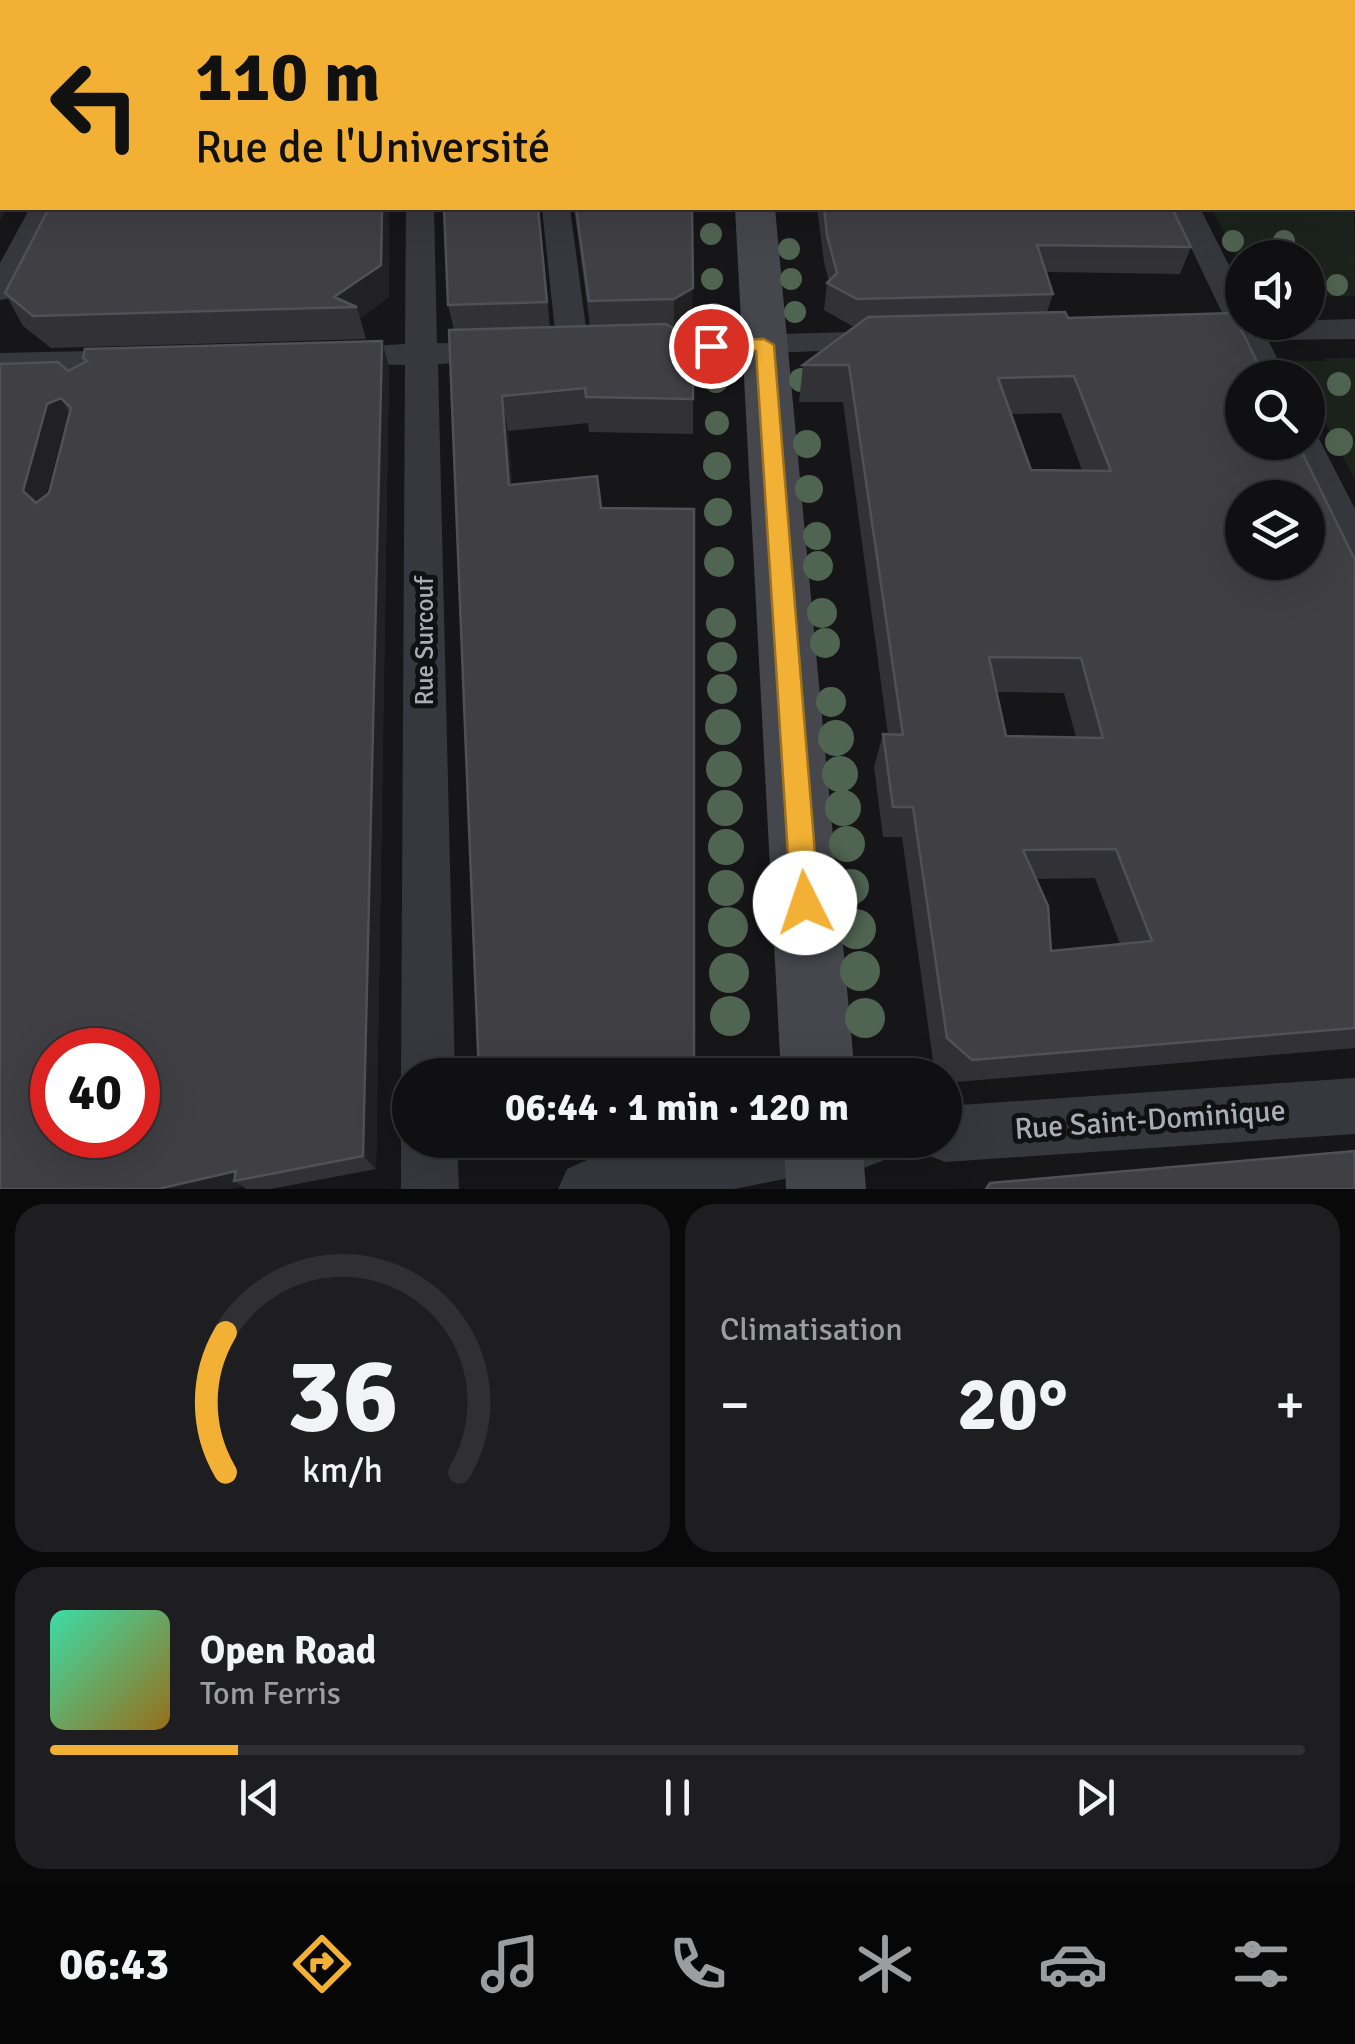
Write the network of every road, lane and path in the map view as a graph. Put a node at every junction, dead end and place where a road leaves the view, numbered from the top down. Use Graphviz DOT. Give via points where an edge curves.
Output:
graph roads {
  1 [pos="43,210"];
  2 [pos="420,210"];
  3 [pos="556,210"];
  4 [pos="755,210"];
  5 [pos="1187,210"];
  6 [pos="1225,286"];
  7 [pos="0,291"];
  8 [pos="1225,326"];
  9 [pos="1325,328"];
  10 [pos="1355,330"];
  11 [pos="1149,332"];
  12 [pos="914,340"];
  13 [pos="764,345"];
  14 [pos="573,350"];
  15 [pos="424,354"];
  16 [pos="306,357"];
  17 [pos="169,360"];
  18 [pos="0,364"];
  19 [pos="1312,460"];
  20 [pos="1355,547"];
  21 [pos="428,1058"];
  22 [pos="824,1058"];
  23 [pos="1355,1106"];
  24 [pos="962,1133"];
  25 [pos="429,1158"];
  26 [pos="732,1158"];
  27 [pos="430,1189"];
  28 [pos="587,1189"];
  1 -- 7 [label="street"];
  2 -- 15 [label="street, Rue Surcouf"];
  3 -- 14 [label="street"];
  4 -- 13 [label="street"];
  5 -- 6 [label="street"];
  8 -- 11 [label="street"];
  9 -- 10 [label="street"];
  12 -- 13 [label="street"];
  13 -- 14 [label="street"];
  13 -- 22 [label="street"];
  14 -- 15 [label="street"];
  15 -- 16 [label="street"];
  15 -- 21 [label="street, Rue Surcouf"];
  17 -- 18 [label="street" via="88,372"];
  19 -- 20 [label="street"];
  23 -- 24 [label="street, Rue Saint-Dominique"];
  25 -- 27 [label="street"];
  26 -- 28 [label="street"];
}
